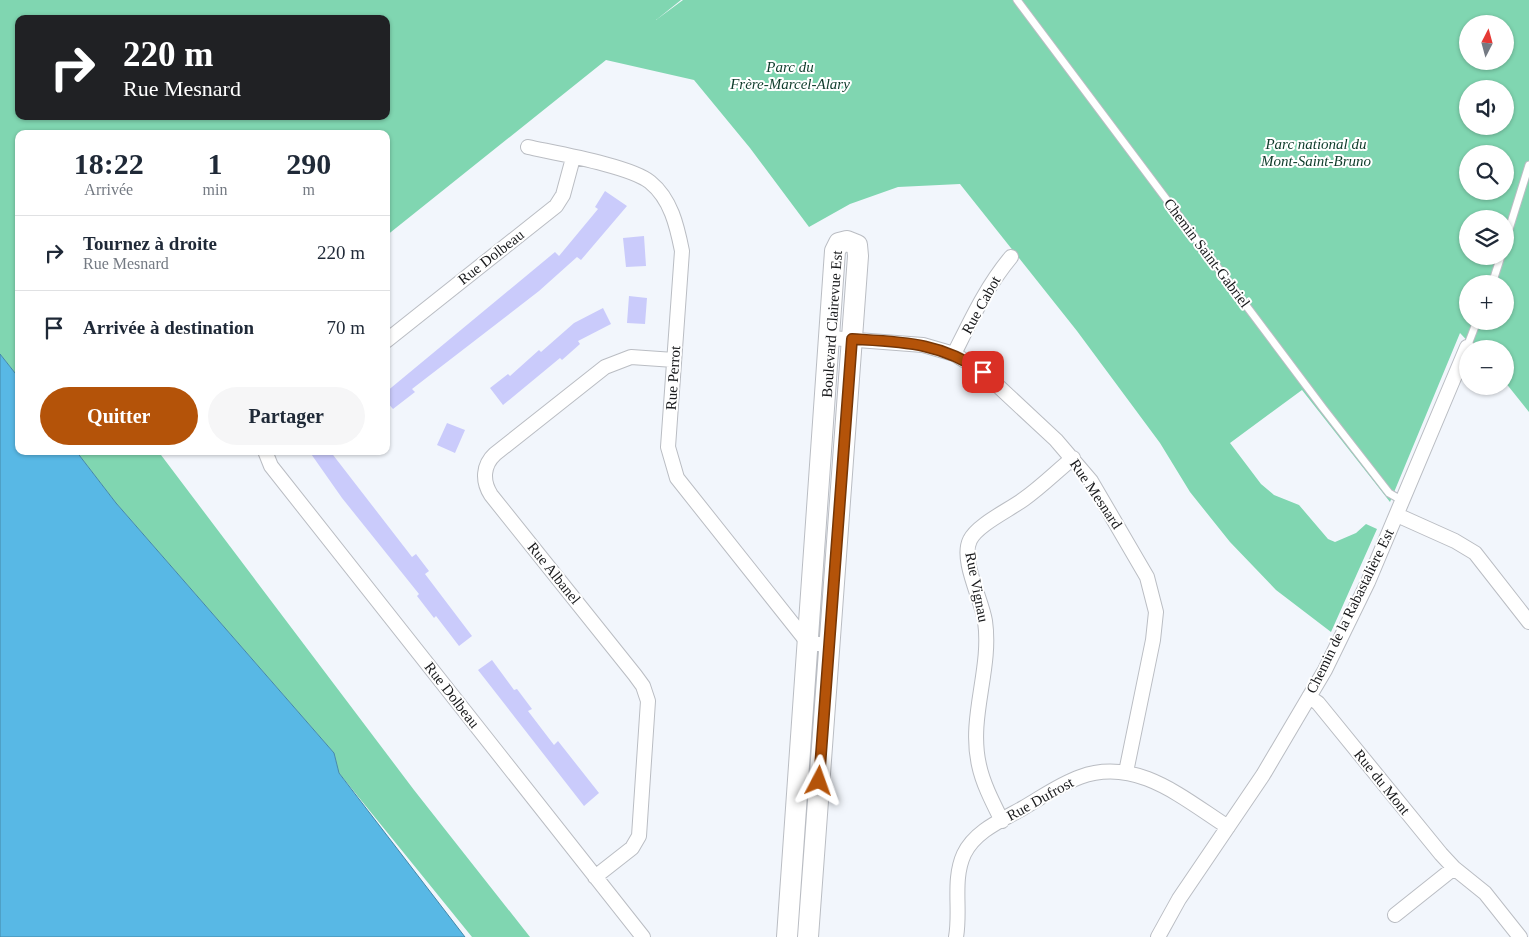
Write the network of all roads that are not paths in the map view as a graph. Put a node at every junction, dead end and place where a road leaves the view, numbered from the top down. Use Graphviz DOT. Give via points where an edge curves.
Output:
graph roads {
  1 [pos="1017,0"];
  2 [pos="528,147"];
  3 [pos="572,158"];
  4 [pos="1529,165"];
  5 [pos="1514,213"];
  6 [pos="1011,257"];
  7 [pos="390,338"];
  8 [pos="831,338"];
  9 [pos="852,339"];
  10 [pos="954,354"];
  11 [pos="674,360"];
  12 [pos="1459,366"];
  13 [pos="266,455"];
  14 [pos="1073,458"];
  15 [pos="1403,501"];
  16 [pos="1396,515"];
  17 [pos="1529,622"];
  18 [pos="808,643"];
  19 [pos="829,645"];
  20 [pos="1310,697"];
  21 [pos="1126,772"];
  22 [pos="1002,821"];
  23 [pos="1228,827"];
  24 [pos="1454,868"];
  25 [pos="596,877"];
  26 [pos="1395,915"];
  27 [pos="644,937"];
  28 [pos="787,937"];
  29 [pos="808,937"];
  30 [pos="956,937"];
  31 [pos="1158,937"];
  32 [pos="1520,937"];
  1 -- 15 [label="lane, Chemin Saint-Gabriel" via="1323,408 1389,493"];
  2 -- 3 [label="street, Rue Perrot"];
  3 -- 7 [label="street, Rue Dolbeau" via="563,195 556,206"];
  3 -- 11 [label="street, Rue Perrot" via="631,172 650,182 664,198 676,222 682,250"];
  4 -- 5 [label="lane"];
  6 -- 10 [label="street, Rue Cabot" via="979,301"];
  8 -- 9 [label="street, Rue Mesnard"];
  8 -- 9 [label="street, Boulevard Clairevue Est" via="836,247 847,241 855,244 858,250"];
  8 -- 18 [label="street, Boulevard Clairevue Est"];
  9 -- 10 [label="street, Rue Mesnard" via="923,345"];
  9 -- 19 [label="street, Boulevard Clairevue Est"];
  10 -- 14 [label="street, Rue Mesnard" via="983,372"];
  11 -- 18 [label="street, Rue Perrot" via="668,447 676,478"];
  11 -- 25 [label="street, Rue Albanel" via="631,357 605,367 495,454 489,460 485,473 486,486 491,494 635,675 647,696 640,836 632,848"];
  12 -- 15 [label="street, Chemin de la Rabastalière Est"];
  13 -- 25 [label="street, Rue Dolbeau" via="270,466"];
  14 -- 21 [label="street, Rue Mesnard" via="1091,481 1143,569 1154,603 1155,630"];
  14 -- 22 [label="street, Rue Vignau" via="1025,498 975,532 968,544 968,557 985,621 986,648 977,727 978,764"];
  15 -- 16 [label="street, Chemin de la Rabastalière Est"];
  16 -- 17 [label="street" via="1455,540 1475,553"];
  16 -- 20 [label="street, Chemin de la Rabastalière Est" via="1339,643"];
  18 -- 19 [label="street"];
  18 -- 28 [label="street, Boulevard Clairevue Est"];
  19 -- 29 [label="street, Boulevard Clairevue Est"];
  20 -- 23 [label="street, Chemin de la Rabastalière Est"];
  20 -- 24 [label="street, Rue du Mont"];
  21 -- 22 [label="street, Rue Dufrost" via="1106,771 1081,776"];
  21 -- 23 [label="street, Rue Dufrost" via="1161,785"];
  22 -- 30 [label="street, Rue Dufrost" via="976,838 962,860"];
  23 -- 31 [label="street, Chemin de la Rabastalière Est" via="1179,898"];
  24 -- 26 [label="street"];
  24 -- 32 [label="street, Rue du Mont" via="1485,893"];
  25 -- 27 [label="street, Rue Dolbeau"];
}
